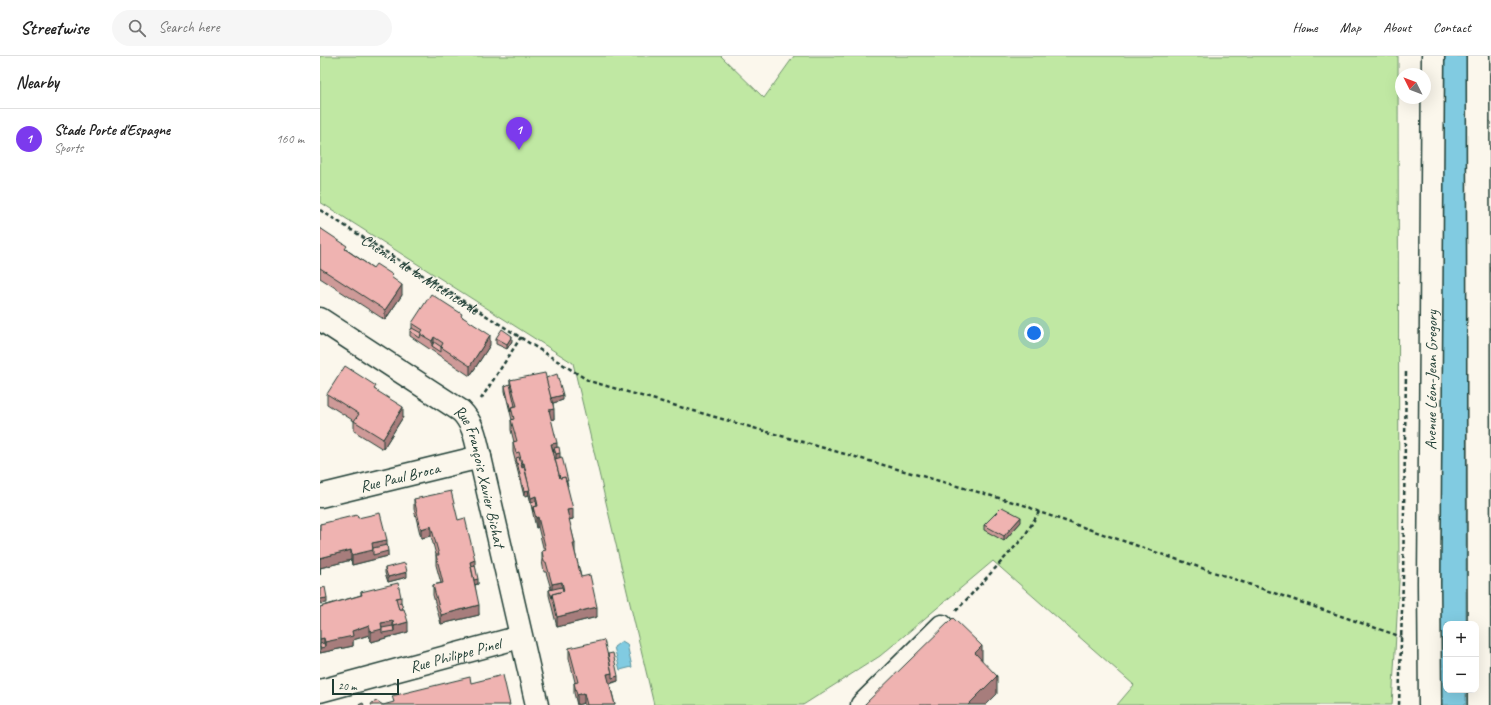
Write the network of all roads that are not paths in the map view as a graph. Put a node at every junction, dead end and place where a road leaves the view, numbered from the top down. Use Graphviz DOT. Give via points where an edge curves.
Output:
graph roads {
  1 [pos="1433,56"];
  2 [pos="1478,56"];
  3 [pos="320,320"];
  4 [pos="480,457"];
  5 [pos="320,496"];
  6 [pos="942,626"];
  7 [pos="520,637"];
  8 [pos="320,692"];
  9 [pos="537,705"];
  10 [pos="862,705"];
  11 [pos="1430,705"];
  12 [pos="1479,705"];
  1 -- 11 [label="street, Avenue Léon-Jean Gregory"];
  2 -- 12 [label="street"];
  3 -- 4 [label="street, Rue François Xavier Bichat" via="461,411 468,418 474,431"];
  4 -- 5 [label="street, Rue Paul Broca"];
  4 -- 7 [label="street, Rue François Xavier Bichat"];
  6 -- 10 [label="street"];
  7 -- 8 [label="street, Rue Philippe Pinel"];
  7 -- 9 [label="street, Rue François Xavier Bichat"];
}
